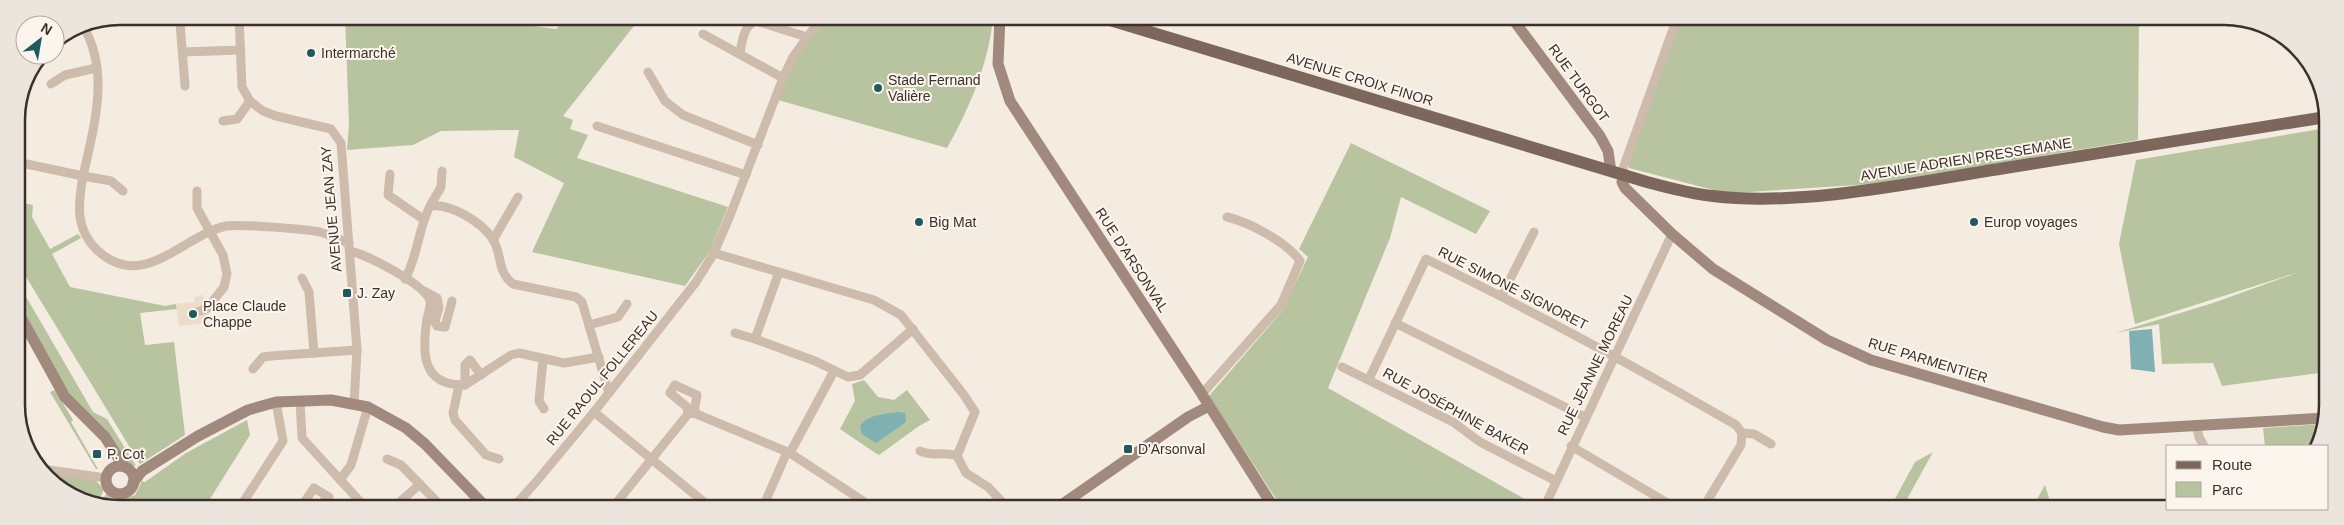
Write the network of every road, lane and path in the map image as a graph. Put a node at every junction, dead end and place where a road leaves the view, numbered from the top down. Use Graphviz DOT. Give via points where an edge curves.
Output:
graph roads {
  1 [pos="180,25"];
  2 [pos="240,25"];
  3 [pos="749,25"];
  4 [pos="770,25"];
  5 [pos="816,25"];
  6 [pos="1000,25"];
  7 [pos="1127,25"];
  8 [pos="1517,25"];
  9 [pos="1674,25"];
  10 [pos="86,31"];
  11 [pos="703,34"];
  12 [pos="808,36"];
  13 [pos="241,50"];
  14 [pos="183,52"];
  15 [pos="740,53"];
  16 [pos="96,68"];
  17 [pos="648,72"];
  18 [pos="783,78"];
  19 [pos="51,84"];
  20 [pos="185,86"];
  21 [pos="250,101"];
  22 [pos="2319,118"];
  23 [pos="223,122"];
  24 [pos="597,126"];
  25 [pos="758,145"];
  26 [pos="25,164"];
  27 [pos="442,170"];
  28 [pos="1619,173"];
  29 [pos="390,174"];
  30 [pos="746,175"];
  31 [pos="82,176"];
  32 [pos="197,190"];
  33 [pos="123,191"];
  34 [pos="518,197"];
  35 [pos="430,206"];
  36 [pos="1227,217"];
  37 [pos="423,219"];
  38 [pos="1534,232"];
  39 [pos="211,233"];
  40 [pos="1672,234"];
  41 [pos="493,240"];
  42 [pos="349,247"];
  43 [pos="714,253"];
  44 [pos="779,272"];
  45 [pos="302,278"];
  46 [pos="405,279"];
  47 [pos="424,291"];
  48 [pos="1502,295"];
  49 [pos="452,301"];
  50 [pos="627,304"];
  51 [pos="194,313"];
  52 [pos="1395,323"];
  53 [pos="589,325"];
  54 [pos="25,327"];
  55 [pos="913,329"];
  56 [pos="735,332"];
  57 [pos="755,339"];
  58 [pos="357,350"];
  59 [pos="314,353"];
  60 [pos="1615,356"];
  61 [pos="598,357"];
  62 [pos="543,359"];
  63 [pos="1342,367"];
  64 [pos="253,369"];
  65 [pos="602,369"];
  66 [pos="834,370"];
  67 [pos="481,375"];
  68 [pos="623,375"];
  69 [pos="1369,380"];
  70 [pos="462,385"];
  71 [pos="609,393"];
  72 [pos="1202,394"];
  73 [pos="300,400"];
  74 [pos="276,402"];
  75 [pos="354,404"];
  76 [pos="1209,406"];
  77 [pos="368,407"];
  78 [pos="544,409"];
  79 [pos="594,412"];
  80 [pos="1585,417"];
  81 [pos="2318,419"];
  82 [pos="2197,427"];
  83 [pos="1742,433"];
  84 [pos="302,438"];
  85 [pos="284,441"];
  86 [pos="1771,444"];
  87 [pos="2203,445"];
  88 [pos="1571,446"];
  89 [pos="113,450"];
  90 [pos="920,450"];
  91 [pos="788,452"];
  92 [pos="956,456"];
  93 [pos="387,459"];
  94 [pos="499,459"];
  95 [pos="651,459"];
  96 [pos="126,469"];
  97 [pos="52,471"];
  98 [pos="142,471"];
  99 [pos="109,474"];
  100 [pos="340,480"];
  101 [pos="1556,481"];
  102 [pos="133,483"];
  103 [pos="420,484"];
  104 [pos="113,492"];
  105 [pos="108,499"];
  106 [pos="245,500"];
  107 [pos="306,500"];
  108 [pos="325,500"];
  109 [pos="359,500"];
  110 [pos="402,500"];
  111 [pos="435,500"];
  112 [pos="479,500"];
  113 [pos="520,500"];
  114 [pos="619,500"];
  115 [pos="701,500"];
  116 [pos="766,500"];
  117 [pos="861,500"];
  118 [pos="1000,500"];
  119 [pos="1069,500"];
  120 [pos="1269,500"];
  121 [pos="1550,500"];
  122 [pos="1662,500"];
  123 [pos="1708,500"];
  1 -- 14 [label="street"];
  2 -- 13 [label="street"];
  3 -- 15 [label="street"];
  4 -- 12 [label="street"];
  5 -- 12 [label="street, RUE RAOUL FOLLEREAU"];
  6 -- 72 [label="street, RUE D'ARSONVAL" via="998,64 1010,101"];
  7 -- 28 [label="main road, AVENUE CROIX FINOR"];
  8 -- 28 [label="street, RUE TURGOT" via="1600,136"];
  9 -- 28 [label="street"];
  10 -- 16 [label="street"];
  11 -- 15 [label="street"];
  12 -- 18 [label="street, RUE RAOUL FOLLEREAU" via="793,56"];
  13 -- 14 [label="street"];
  13 -- 21 [label="street" via="242,87"];
  14 -- 20 [label="street"];
  15 -- 18 [label="street"];
  16 -- 19 [label="street" via="65,75"];
  16 -- 31 [label="street" via="97,111"];
  17 -- 25 [label="street" via="665,102 683,115"];
  18 -- 25 [label="street, RUE RAOUL FOLLEREAU"];
  21 -- 23 [label="street" via="237,119"];
  21 -- 42 [label="street, AVENUE JEAN ZAY" via="263,111 325,126 338,136"];
  22 -- 28 [label="main road, AVENUE ADRIEN PRESSEMANE" via="1900,185 1809,196 1714,196 1682,191"];
  24 -- 30 [label="street"];
  25 -- 30 [label="street, RUE RAOUL FOLLEREAU"];
  26 -- 31 [label="street"];
  27 -- 35 [label="street" via="441,187"];
  28 -- 40 [label="street, RUE PARMENTIER" via="1624,188"];
  29 -- 37 [label="street" via="388,195"];
  30 -- 43 [label="street, RUE RAOUL FOLLEREAU"];
  31 -- 33 [label="street" via="111,182"];
  31 -- 39 [label="street" via="80,224 91,244 119,263 134,265 158,260"];
  32 -- 39 [label="street" via="197,208"];
  34 -- 41 [label="street"];
  35 -- 37 [label="street"];
  35 -- 41 [label="street" via="464,214"];
  36 -- 72 [label="street" via="1241,220 1293,251 1300,261 1281,305"];
  37 -- 46 [label="street" via="411,269"];
  38 -- 48 [label="street"];
  39 -- 42 [label="street" via="227,226 309,230"];
  39 -- 51 [label="street" via="223,254 228,274 224,287 211,303"];
  40 -- 60 [label="street, RUE JEANNE MOREAU"];
  40 -- 82 [label="street, RUE PARMENTIER" via="1731,282 1827,340 1871,360 2102,427 2119,430"];
  41 -- 53 [label="street" via="506,278 513,284 576,297 582,302"];
  42 -- 46 [label="street"];
  42 -- 58 [label="street, AVENUE JEAN ZAY"];
  43 -- 44 [label="street"];
  43 -- 68 [label="street, RUE RAOUL FOLLEREAU" via="696,282"];
  44 -- 55 [label="street" via="874,300 901,315"];
  44 -- 57 [label="street"];
  45 -- 59 [label="street" via="309,292"];
  46 -- 47 [label="street"];
  47 -- 49 [label="street" via="437,298 439,307 434,322 437,326 445,327"];
  47 -- 70 [label="street" via="430,302 424,344 431,373"];
  48 -- 52 [label="street, RUE SIMONE SIGNORET" via="1426,259"];
  48 -- 60 [label="street, RUE SIMONE SIGNORET"];
  50 -- 53 [label="street" via="618,317"];
  52 -- 69 [label="street"];
  52 -- 80 [label="street"];
  53 -- 61 [label="street"];
  54 -- 89 [label="street" via="65,397 105,437"];
  55 -- 66 [label="street" via="860,375 848,377"];
  55 -- 92 [label="street" via="975,412"];
  56 -- 57 [label="street"];
  57 -- 66 [label="street"];
  58 -- 59 [label="street"];
  58 -- 75 [label="street, AVENUE JEAN ZAY"];
  59 -- 64 [label="street" via="263,358"];
  60 -- 80 [label="street, RUE JEANNE MOREAU"];
  60 -- 83 [label="street, RUE SIMONE SIGNORET" via="1736,425"];
  61 -- 62 [label="street" via="564,363"];
  61 -- 65 [label="street"];
  62 -- 67 [label="street" via="511,354"];
  62 -- 78 [label="street" via="538,400"];
  63 -- 69 [label="street, RUE JOSÉPHINE BAKER"];
  65 -- 68 [label="street" via="610,375"];
  65 -- 71 [label="street"];
  66 -- 91 [label="street"];
  67 -- 70 [label="street"];
  67 -- 70 [label="street" via="470,360 464,365"];
  68 -- 71 [label="street, RUE RAOUL FOLLEREAU"];
  69 -- 101 [label="street, RUE JOSÉPHINE BAKER" via="1453,422 1480,442"];
  70 -- 94 [label="street" via="453,413 455,420 486,455"];
  71 -- 79 [label="street, RUE RAOUL FOLLEREAU"];
  72 -- 76 [label="street, RUE D'ARSONVAL"];
  73 -- 74 [label="street"];
  73 -- 75 [label="street"];
  73 -- 84 [label="street"];
  74 -- 85 [label="street"];
  74 -- 98 [label="street" via="223,422"];
  75 -- 77 [label="street"];
  76 -- 119 [label="street" via="1188,417"];
  76 -- 120 [label="street, RUE D'ARSONVAL"];
  77 -- 100 [label="street" via="351,465"];
  77 -- 112 [label="street" via="406,428"];
  79 -- 95 [label="street"];
  79 -- 113 [label="street, RUE RAOUL FOLLEREAU"];
  80 -- 88 [label="street, RUE JEANNE MOREAU"];
  81 -- 82 [label="street, RUE PARMENTIER"];
  82 -- 87 [label="street"];
  83 -- 86 [label="street" via="1754,434"];
  83 -- 123 [label="street" via="1741,445"];
  84 -- 85 [label="street"];
  84 -- 100 [label="street"];
  85 -- 106 [label="street"];
  88 -- 101 [label="street, RUE JEANNE MOREAU"];
  88 -- 122 [label="street"];
  89 -- 96 [label="street"];
  89 -- 99 [label="street"];
  90 -- 92 [label="street" via="927,454 947,452"];
  91 -- 95 [label="street" via="691,414"];
  91 -- 116 [label="street"];
  91 -- 117 [label="street"];
  92 -- 118 [label="street" via="966,473 988,487"];
  93 -- 103 [label="street" via="401,465"];
  95 -- 114 [label="street"];
  95 -- 115 [label="street"];
  96 -- 98 [label="street"];
  96 -- 99 [label="street" via="118,467"];
  96 -- 102 [label="street" via="133,476"];
  97 -- 99 [label="street"];
  98 -- 102 [label="street"];
  99 -- 104 [label="street" via="107,485"];
  100 -- 109 [label="street"];
  101 -- 121 [label="street, RUE JEANNE MOREAU"];
  102 -- 104 [label="street" via="124,494"];
  103 -- 110 [label="street"];
  103 -- 111 [label="street"];
  104 -- 105 [label="street"];
  107 -- 108 [label="street" via="314,488 329,497"];
}
